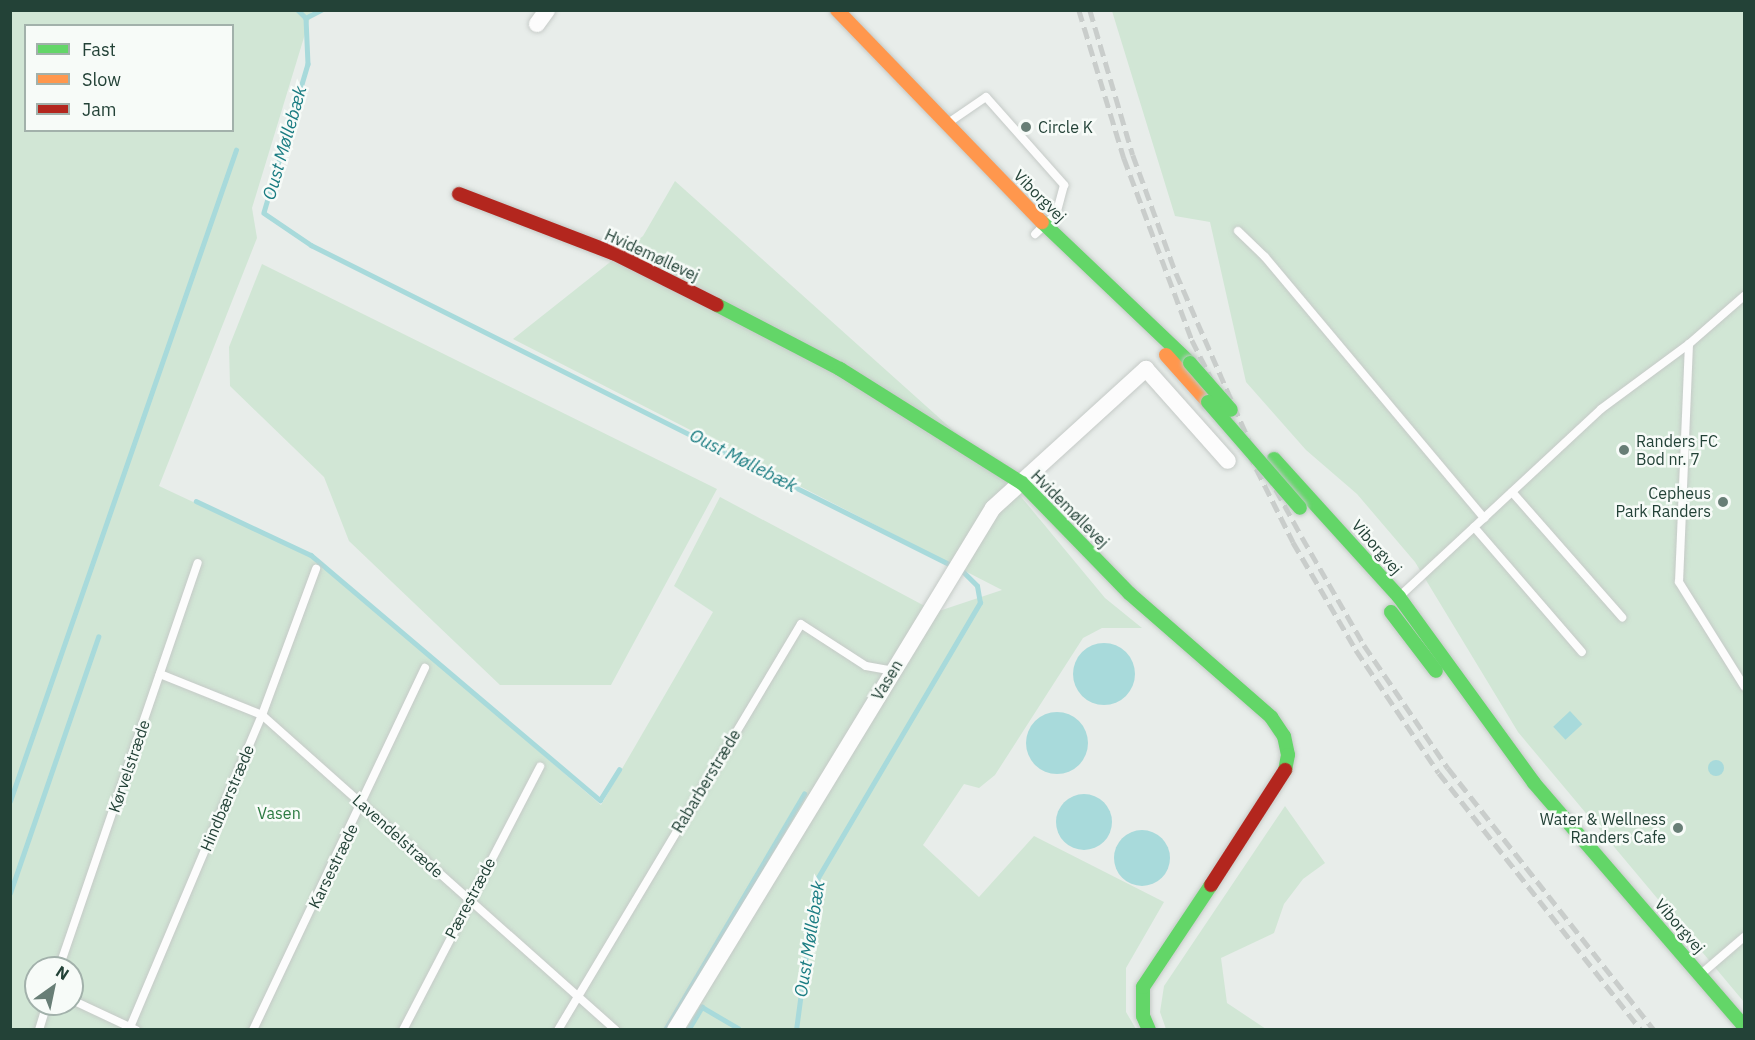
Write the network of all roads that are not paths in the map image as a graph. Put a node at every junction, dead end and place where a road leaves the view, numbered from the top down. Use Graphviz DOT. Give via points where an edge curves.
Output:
graph roads {
  1 [pos="837,10"];
  2 [pos="945,125"];
  3 [pos="459,194"];
  4 [pos="1040,229"];
  5 [pos="1238,231"];
  6 [pos="1744,296"];
  7 [pos="1689,344"];
  8 [pos="1168,348"];
  9 [pos="1146,369"];
  10 [pos="1228,461"];
  11 [pos="1022,483"];
  12 [pos="1512,492"];
  13 [pos="1484,518"];
  14 [pos="1474,527"];
  15 [pos="198,563"];
  16 [pos="316,569"];
  17 [pos="1398,597"];
  18 [pos="1381,601"];
  19 [pos="1622,617"];
  20 [pos="1582,652"];
  21 [pos="425,669"];
  22 [pos="893,671"];
  23 [pos="160,674"];
  24 [pos="1744,686"];
  25 [pos="262,715"];
  26 [pos="1483,739"];
  27 [pos="1495,756"];
  28 [pos="540,767"];
  29 [pos="363,805"];
  30 [pos="469,899"];
  31 [pos="1744,937"];
  32 [pos="63,956"];
  33 [pos="1700,975"];
  34 [pos="578,996"];
  35 [pos="84,1005"];
  36 [pos="1744,1026"];
  37 [pos="134,1027"];
  38 [pos="253,1029"];
  39 [pos="403,1029"];
  40 [pos="558,1029"];
  41 [pos="616,1029"];
  42 [pos="675,1029"];
  43 [pos="1149,1029"];
  44 [pos="1730,1029"];
  1 -- 2 [label="street, Viborgvej"];
  2 -- 4 [label="street, Viborgvej"];
  2 -- 4 [label="lane" via="986,97 1064,185 1056,214"];
  3 -- 11 [label="street, Hvidemøllevej" via="613,253 754,324 840,369"];
  4 -- 8 [label="street, Viborgvej"];
  5 -- 13 [label="lane" via="1265,257"];
  6 -- 7 [label="lane"];
  7 -- 12 [label="lane" via="1601,410"];
  7 -- 24 [label="lane" via="1679,582"];
  8 -- 9 [label="street, Vasen"];
  8 -- 17 [label="street, Viborgvej, bridge" via="1190,363"];
  8 -- 18 [label="street, Viborgvej, bridge" via="1208,402"];
  9 -- 10 [label="street"];
  9 -- 11 [label="street, Vasen"];
  11 -- 22 [label="street, Vasen" via="993,508 948,575"];
  11 -- 43 [label="street, Hvidemøllevej" via="1129,593 1271,717 1284,736 1288,755 1285,772 1143,987 1143,1016"];
  12 -- 13 [label="lane"];
  12 -- 19 [label="lane"];
  13 -- 14 [label="lane"];
  14 -- 17 [label="lane"];
  14 -- 20 [label="lane"];
  15 -- 23 [label="lane, Kørvelstræde"];
  16 -- 25 [label="lane, Hindbærstræde"];
  17 -- 18 [label="lane"];
  17 -- 33 [label="street, Viborgvej" via="1517,762"];
  18 -- 26 [label="street, Viborgvej"];
  21 -- 29 [label="lane, Karsestræde"];
  22 -- 34 [label="lane, Rabarberstræde" via="866,666 801,624"];
  22 -- 42 [label="street, Vasen"];
  23 -- 25 [label="lane, Lavendelstræde"];
  23 -- 32 [label="lane, Kørvelstræde"];
  25 -- 29 [label="lane, Lavendelstræde"];
  25 -- 37 [label="lane, Hindbærstræde"];
  27 -- 44 [label="street, Viborgvej"];
  28 -- 30 [label="lane, Pærestræde"];
  29 -- 30 [label="lane, Lavendelstræde"];
  29 -- 38 [label="lane, Karsestræde"];
  30 -- 34 [label="lane, Lavendelstræde"];
  30 -- 39 [label="lane, Pærestræde"];
  31 -- 33 [label="lane"];
  33 -- 36 [label="street, Viborgvej"];
  34 -- 40 [label="lane, Rabarberstræde"];
  34 -- 41 [label="lane, Lavendelstræde"];
  35 -- 37 [label="lane"];
}
